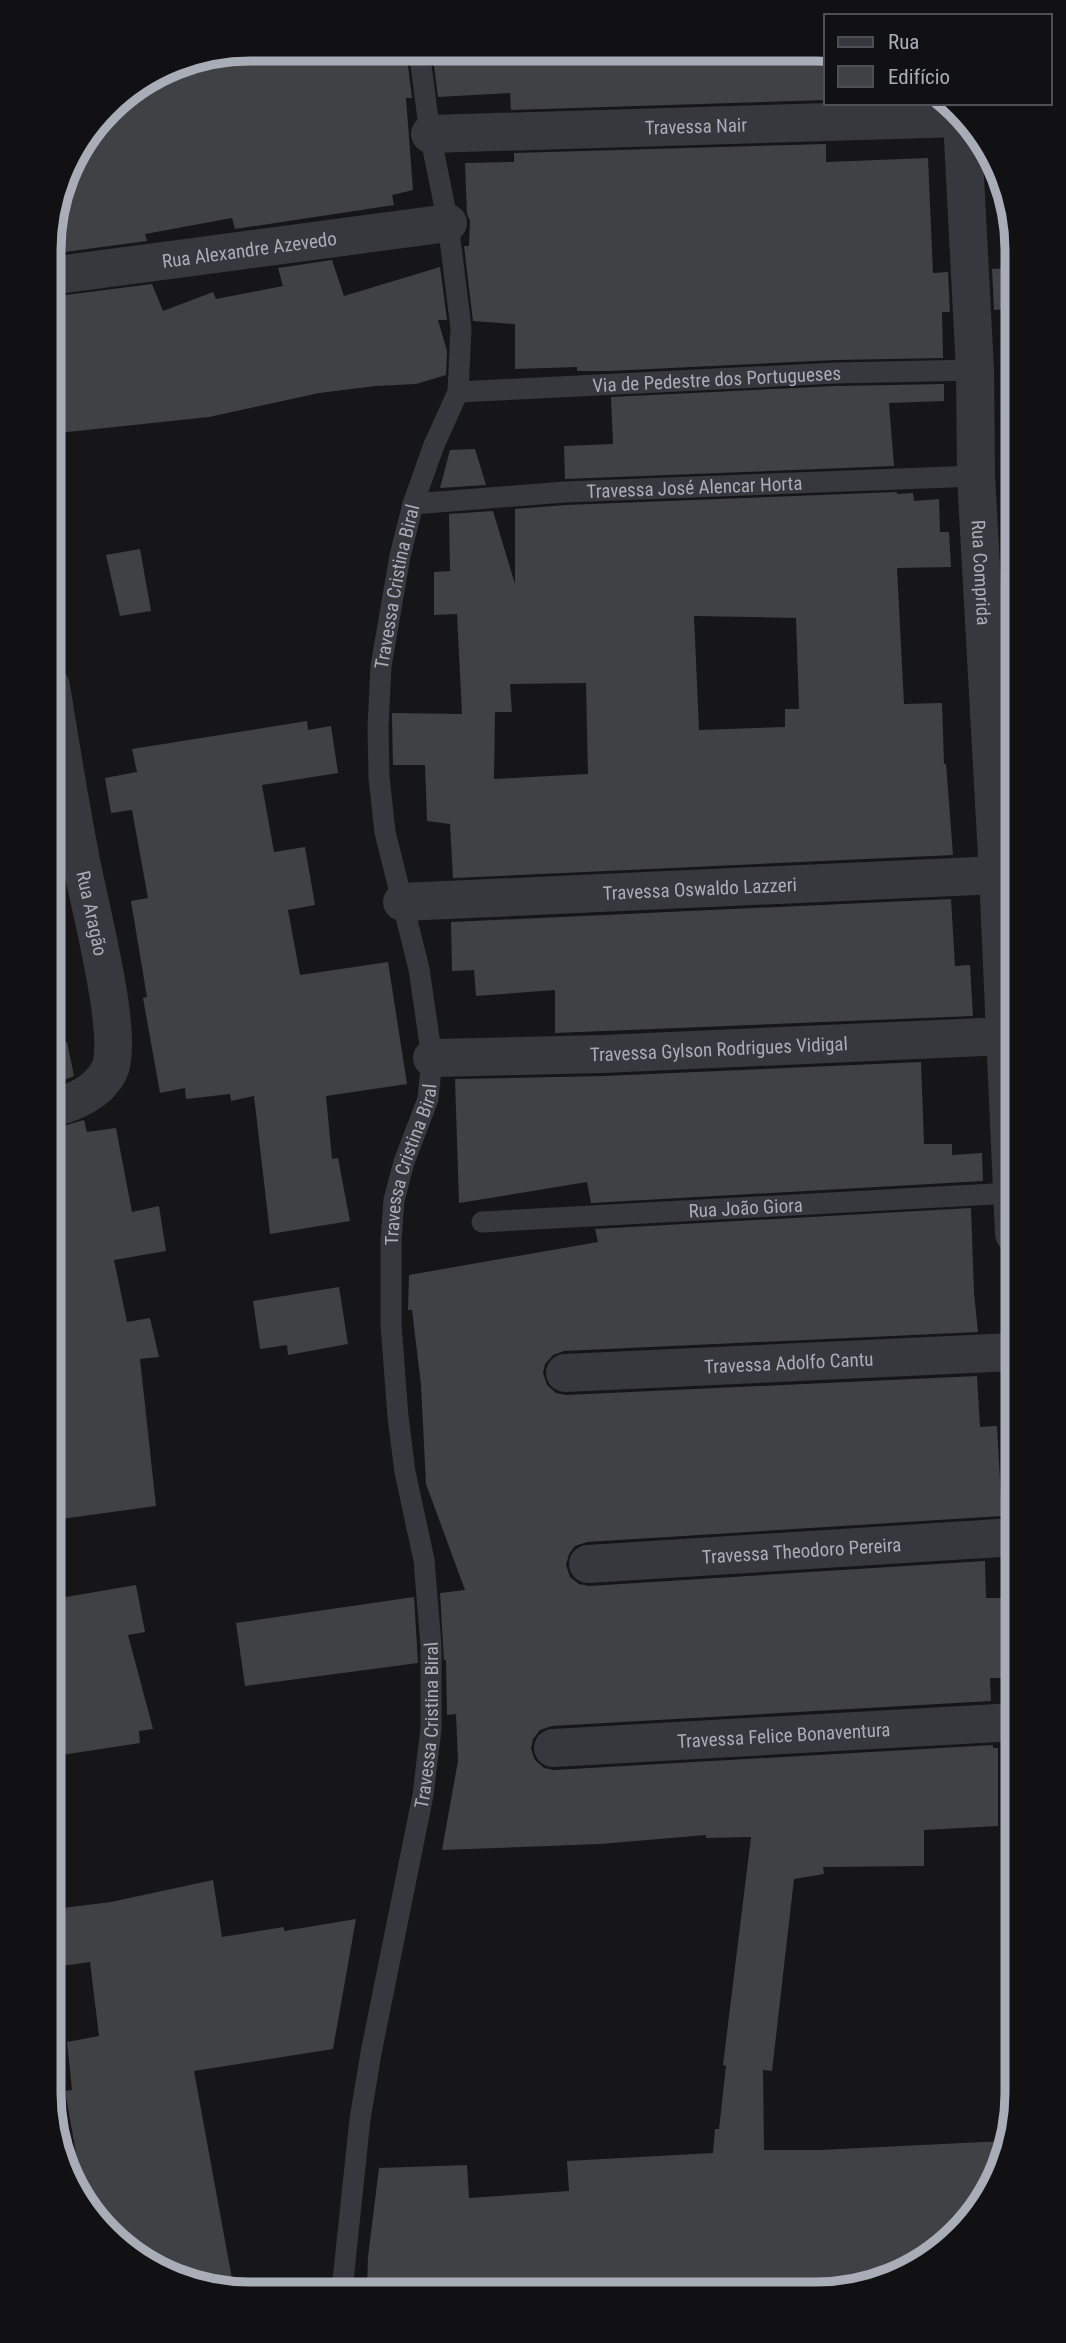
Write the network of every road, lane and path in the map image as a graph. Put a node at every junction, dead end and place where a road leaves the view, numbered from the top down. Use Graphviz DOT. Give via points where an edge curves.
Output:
graph roads {
  1 [pos="421,62"];
  2 [pos="951,119"];
  3 [pos="962,130"];
  4 [pos="430,134"];
  5 [pos="449,223"];
  6 [pos="62,274"];
  7 [pos="975,370"];
  8 [pos="458,391"];
  9 [pos="976,476"];
  10 [pos="413,504"];
  11 [pos="1001,740"];
  12 [pos="62,750"];
  13 [pos="998,875"];
  14 [pos="402,902"];
  15 [pos="1005,1008"];
  16 [pos="1005,1036"];
  17 [pos="432,1058"];
  18 [pos="62,1104"];
  19 [pos="1004,1193"];
  20 [pos="482,1222"];
  21 [pos="1004,1352"];
  22 [pos="565,1373"];
  23 [pos="1004,1538"];
  24 [pos="588,1564"];
  25 [pos="1004,1723"];
  26 [pos="553,1748"];
  27 [pos="343,2282"];
  1 -- 4 [label="lane, Travessa Cristina Biral"];
  2 -- 4 [label="street, Travessa Nair"];
  3 -- 7 [label="street, Rua Comprida"];
  4 -- 5 [label="lane, Travessa Cristina Biral"];
  5 -- 6 [label="street, Rua Alexandre Azevedo"];
  5 -- 8 [label="lane, Travessa Cristina Biral" via="461,328"];
  7 -- 8 [label="lane, Via de Pedestre dos Portugueses"];
  7 -- 9 [label="street, Rua Comprida"];
  8 -- 10 [label="lane, Travessa Cristina Biral"];
  9 -- 10 [label="lane, Travessa José Alencar Horta" via="565,492"];
  9 -- 11 [label="street, Rua Comprida"];
  10 -- 14 [label="lane, Travessa Cristina Biral" via="381,666 378,727 385,832"];
  11 -- 13 [label="street, Rua Comprida"];
  12 -- 18 [label="street, Rua Aragão" via="110,1000 113,1044 110,1070 92,1093"];
  13 -- 14 [label="street, Travessa Oswaldo Lazzeri"];
  13 -- 15 [label="street, Rua Comprida"];
  14 -- 17 [label="lane, Travessa Cristina Biral" via="419,969"];
  16 -- 17 [label="street, Travessa Gylson Rodrigues Vidigal"];
  17 -- 27 [label="lane, Travessa Cristina Biral" via="428,1099 394,1200 391,1288 398,1417 424,1560 431,1729 423,1795 362,2106"];
  19 -- 20 [label="lane, Rua João Giora"];
  21 -- 22 [label="street, Travessa Adolfo Cantu"];
  23 -- 24 [label="street, Travessa Theodoro Pereira"];
  25 -- 26 [label="street, Travessa Felice Bonaventura"];
}
